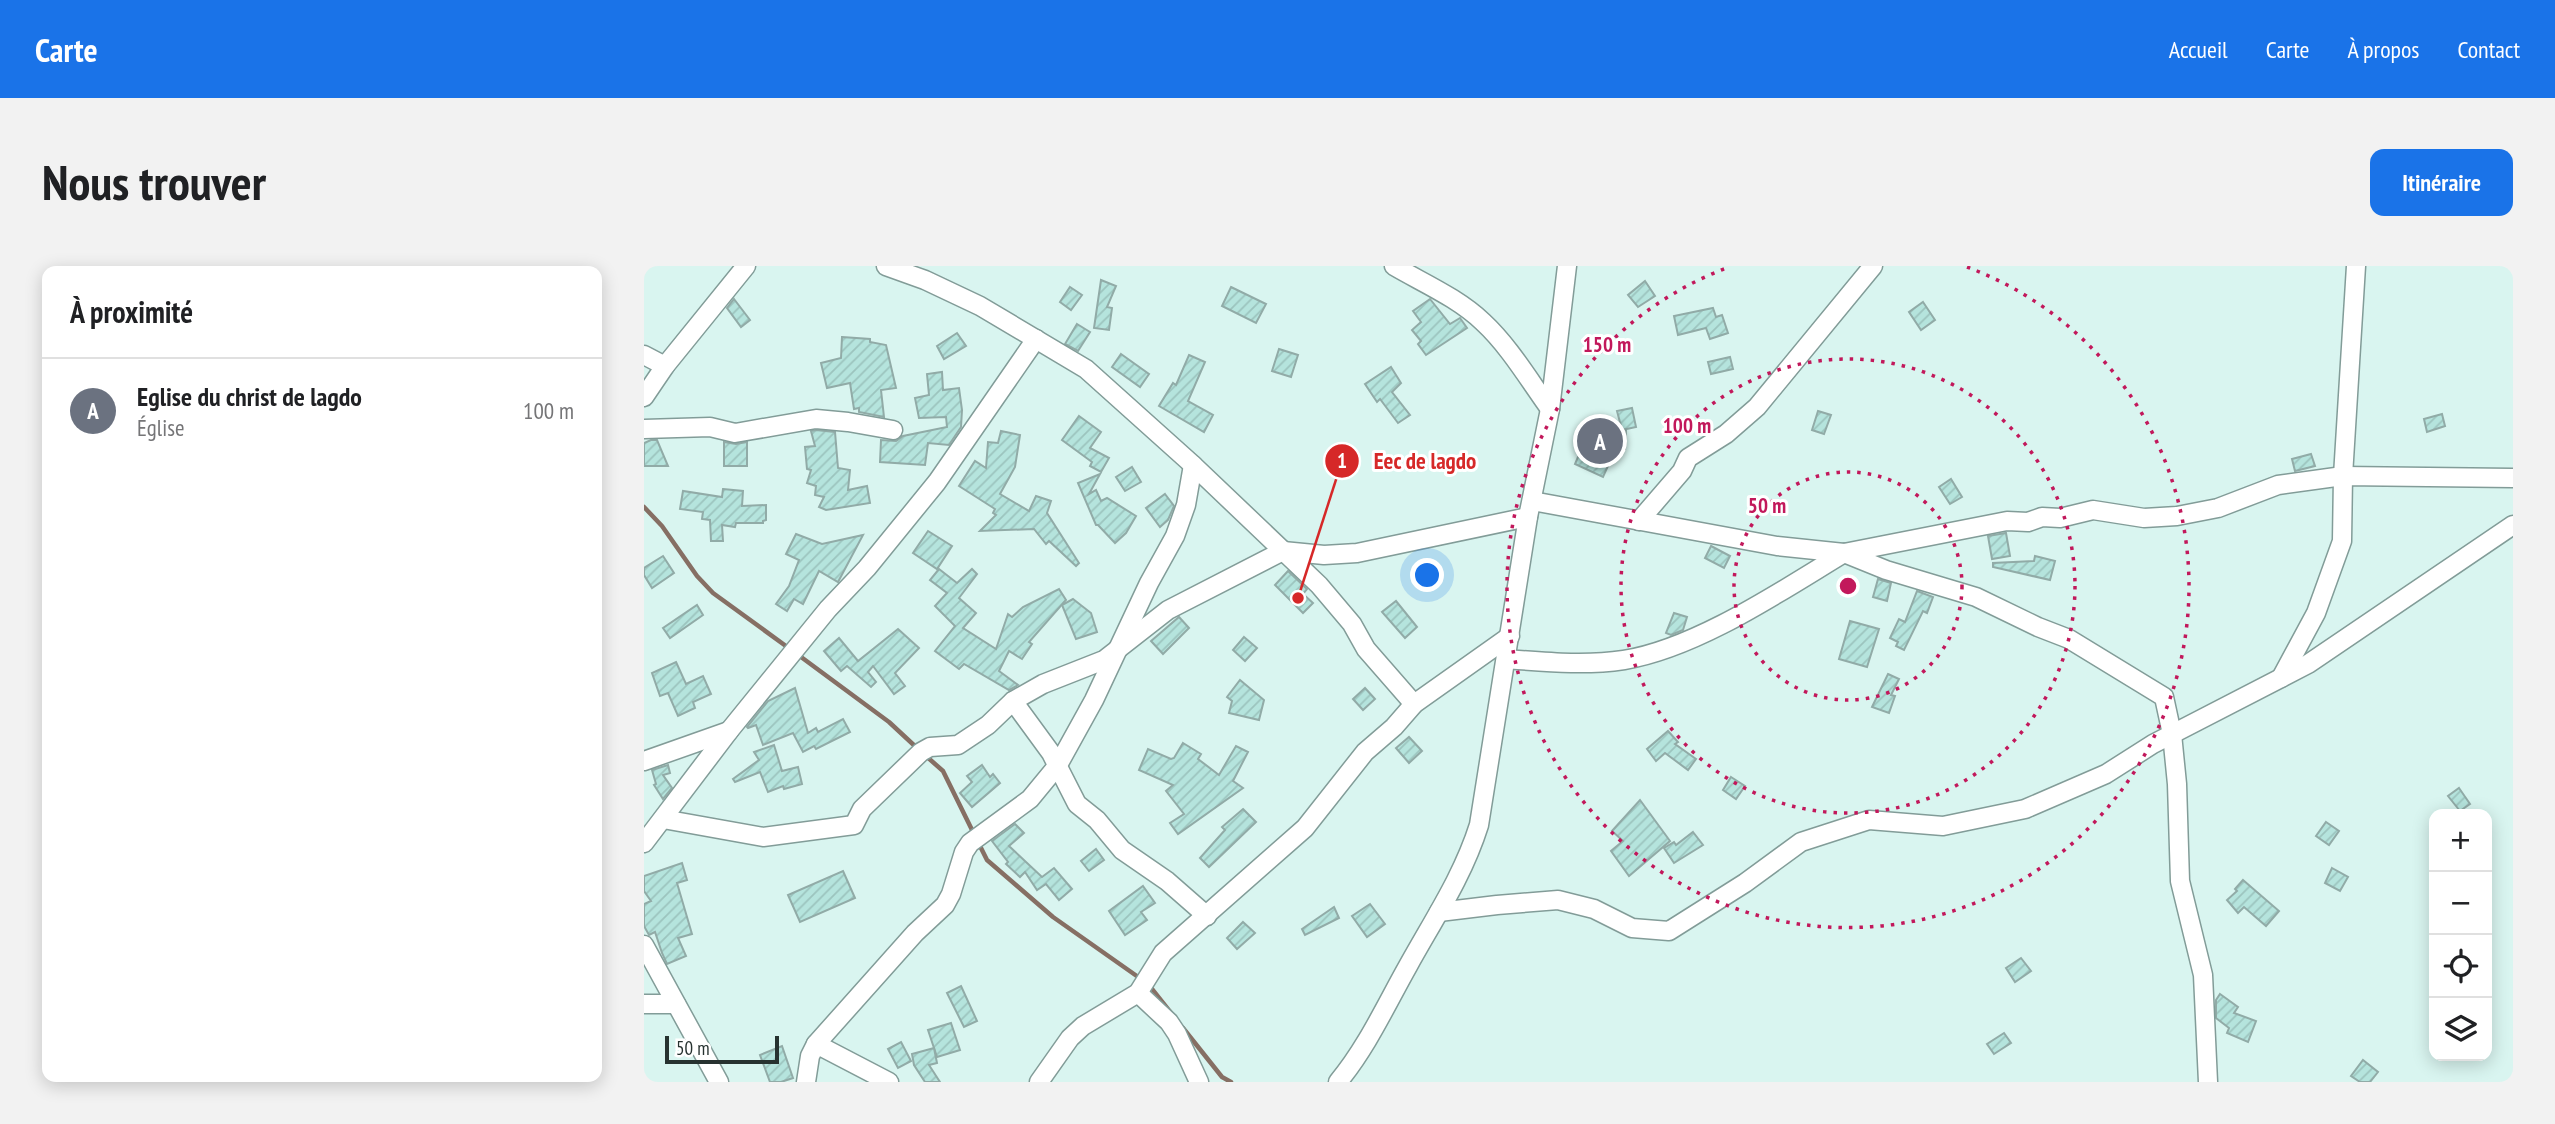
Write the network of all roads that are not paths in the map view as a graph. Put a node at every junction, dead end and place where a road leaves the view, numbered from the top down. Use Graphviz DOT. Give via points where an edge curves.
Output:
graph roads {
  1 [pos="746,266"];
  2 [pos="886,266"];
  3 [pos="1394,266"];
  4 [pos="1567,266"];
  5 [pos="1873,266"];
  6 [pos="2356,266"];
  7 [pos="1036,339"];
  8 [pos="644,355"];
  9 [pos="665,366"];
  10 [pos="644,397"];
  11 [pos="1550,409"];
  12 [pos="644,429"];
  13 [pos="892,430"];
  14 [pos="1193,465"];
  15 [pos="2343,476"];
  16 [pos="2513,478"];
  17 [pos="1530,509"];
  18 [pos="1639,521"];
  19 [pos="2513,525"];
  20 [pos="1283,551"];
  21 [pos="1844,553"];
  22 [pos="1510,636"];
  23 [pos="1119,650"];
  24 [pos="1506,659"];
  25 [pos="2281,678"];
  26 [pos="1013,701"];
  27 [pos="1414,704"];
  28 [pos="729,731"];
  29 [pos="2172,734"];
  30 [pos="644,761"];
  31 [pos="1058,765"];
  32 [pos="663,819"];
  33 [pos="644,843"];
  34 [pos="1439,912"];
  35 [pos="1207,916"];
  36 [pos="644,945"];
  37 [pos="1138,993"];
  38 [pos="644,1004"];
  39 [pos="676,1004"];
  40 [pos="816,1044"];
  41 [pos="719,1082"];
  42 [pos="806,1082"];
  43 [pos="888,1082"];
  44 [pos="1039,1082"];
  45 [pos="1199,1082"];
  46 [pos="1338,1082"];
  47 [pos="2208,1082"];
  1 -- 9 [label="street"];
  2 -- 7 [label="street" via="980,306"];
  3 -- 11 [label="street" via="1483,322"];
  4 -- 11 [label="street"];
  5 -- 18 [label="street" via="1756,407 1726,434 1688,458"];
  6 -- 15 [label="street"];
  7 -- 14 [label="street" via="1086,369"];
  7 -- 28 [label="street" via="937,482"];
  8 -- 9 [label="street"];
  9 -- 10 [label="street"];
  11 -- 17 [label="street"];
  12 -- 13 [label="street" via="710,428 735,433 816,419"];
  14 -- 20 [label="street"];
  14 -- 23 [label="street" via="1175,536"];
  15 -- 16 [label="street"];
  15 -- 21 [label="street" via="2278,485 2218,508 2177,516 2144,518 2093,510 2060,518 2007,521"];
  15 -- 25 [label="street" via="2342,541 2316,613"];
  17 -- 18 [label="street"];
  17 -- 20 [label="street" via="1357,553"];
  17 -- 22 [label="street"];
  18 -- 21 [label="street"];
  19 -- 25 [label="street"];
  20 -- 23 [label="street" via="1168,610"];
  20 -- 27 [label="street" via="1344,614 1366,649"];
  21 -- 24 [label="street" via="1754,607 1658,651 1624,660 1575,664"];
  21 -- 29 [label="street" via="1976,597 2068,639 2164,697"];
  22 -- 24 [label="street"];
  22 -- 27 [label="street"];
  23 -- 26 [label="street"];
  23 -- 31 [label="street"];
  24 -- 34 [label="street" via="1479,825 1470,855"];
  25 -- 29 [label="street"];
  26 -- 31 [label="street"];
  26 -- 32 [label="street" via="958,745 922,752 862,809 854,825 763,837"];
  27 -- 35 [label="street" via="1365,752 1305,828"];
  28 -- 30 [label="street"];
  28 -- 32 [label="street"];
  29 -- 34 [label="street" via="2106,774 2025,809 1943,826 1869,820 1801,842 1669,931 1632,928 1594,909 1558,900"];
  29 -- 47 [label="street" via="2180,881 2203,975"];
  31 -- 35 [label="street" via="1077,804 1122,850"];
  31 -- 40 [label="street" via="1030,799 970,844 945,905"];
  32 -- 33 [label="street"];
  34 -- 46 [label="street" via="1368,1040"];
  35 -- 37 [label="street" via="1163,953"];
  36 -- 39 [label="street"];
  37 -- 44 [label="street" via="1083,1026"];
  37 -- 45 [label="street" via="1169,1022"];
  38 -- 39 [label="street"];
  39 -- 41 [label="street"];
  40 -- 42 [label="street"];
  40 -- 43 [label="street"];
}
